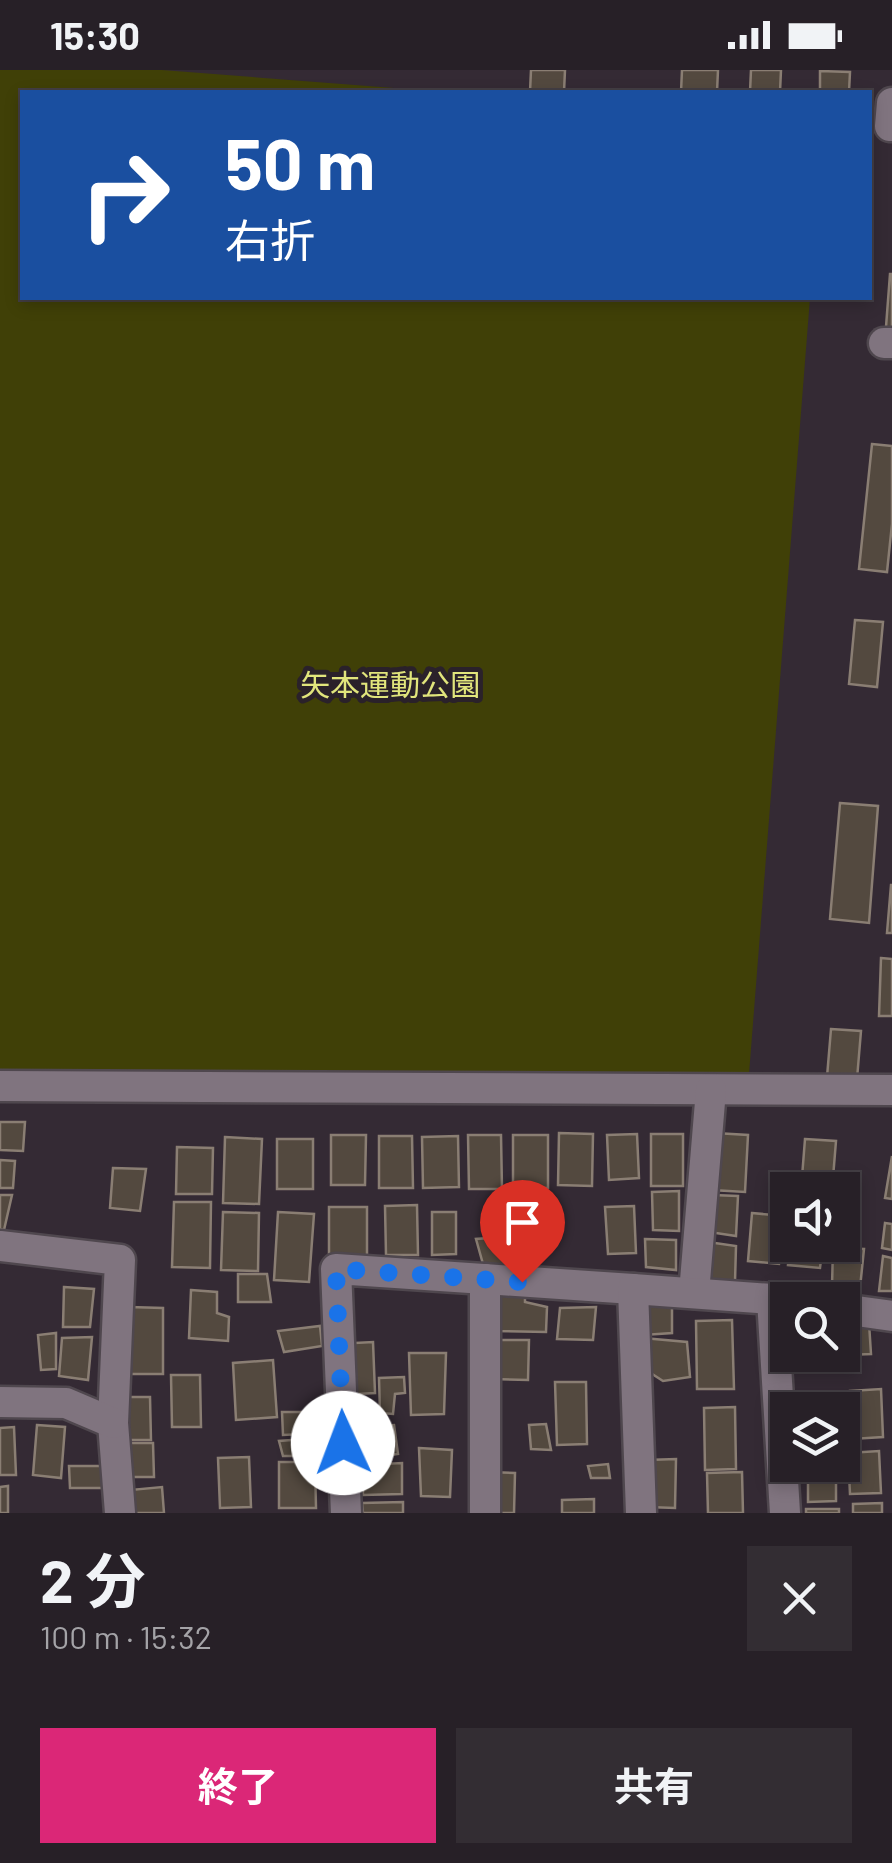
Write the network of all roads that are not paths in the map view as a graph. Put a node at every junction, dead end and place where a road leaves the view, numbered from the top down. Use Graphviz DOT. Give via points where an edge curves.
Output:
graph roads {
  1 [pos="0,1086"];
  2 [pos="710,1090"];
  3 [pos="892,1090"];
  4 [pos="0,1246"];
  5 [pos="485,1279"];
  6 [pos="633,1289"];
  7 [pos="694,1294"];
  8 [pos="770,1299"];
  9 [pos="860,1312"];
  10 [pos="892,1316"];
  11 [pos="782,1372"];
  12 [pos="0,1402"];
  13 [pos="113,1424"];
  14 [pos="120,1513"];
  15 [pos="346,1513"];
  16 [pos="484,1513"];
  17 [pos="640,1513"];
  18 [pos="786,1513"];
  1 -- 2 [label="street"];
  2 -- 3 [label="street"];
  2 -- 7 [label="street"];
  4 -- 13 [label="street" via="120,1260"];
  5 -- 6 [label="street"];
  5 -- 15 [label="street" via="336,1269"];
  5 -- 16 [label="street"];
  6 -- 7 [label="street"];
  6 -- 17 [label="street"];
  7 -- 8 [label="street"];
  9 -- 10 [label="street"];
  11 -- 18 [label="street"];
  12 -- 13 [label="street" via="66,1403"];
  13 -- 14 [label="street"];
}
